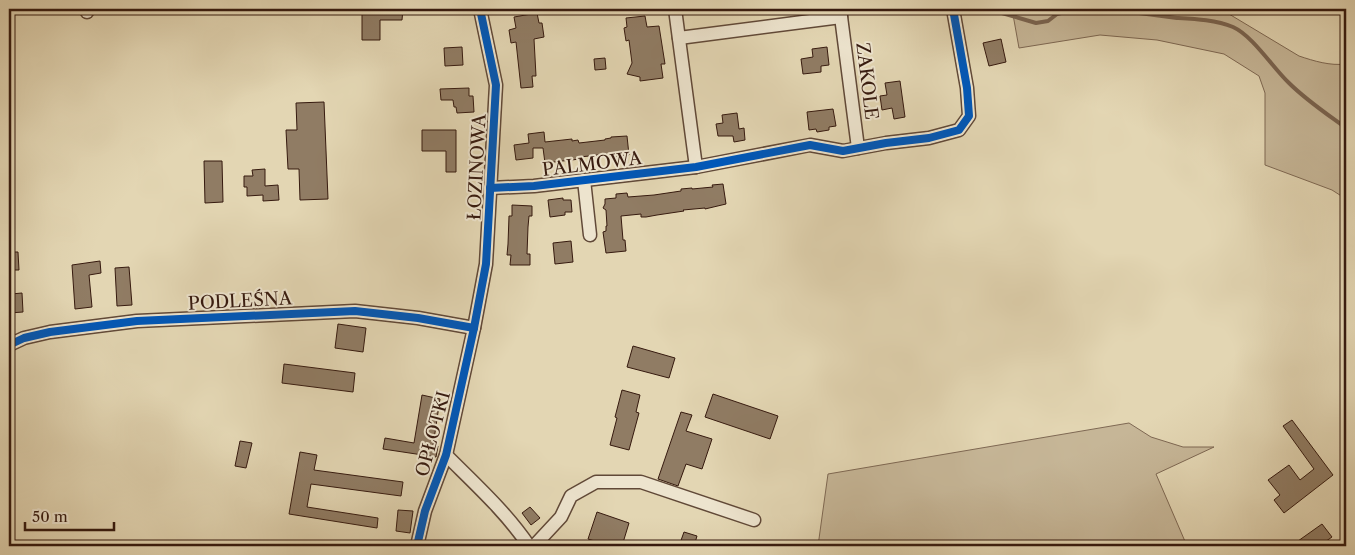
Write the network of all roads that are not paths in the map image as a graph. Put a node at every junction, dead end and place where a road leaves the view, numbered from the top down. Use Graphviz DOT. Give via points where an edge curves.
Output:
graph roads {
  1 [pos="480,9"];
  2 [pos="675,9"];
  3 [pos="953,9"];
  4 [pos="841,13"];
  5 [pos="679,38"];
  6 [pos="858,148"];
  7 [pos="696,167"];
  8 [pos="584,180"];
  9 [pos="490,188"];
  10 [pos="590,235"];
  11 [pos="474,328"];
  12 [pos="9,345"];
  13 [pos="446,455"];
  14 [pos="754,520"];
  15 [pos="417,546"];
  16 [pos="529,546"];
  17 [pos="534,546"];
  1 -- 9 [label="street, ŁOZINOWA" via="496,85"];
  2 -- 5 [label="street"];
  3 -- 6 [label="street, PALMOWA" via="967,88 968,116 959,130 929,138"];
  4 -- 5 [label="street, ZAKOLE"];
  4 -- 6 [label="street, ZAKOLE"];
  5 -- 7 [label="street"];
  6 -- 7 [label="street, PALMOWA" via="843,151 810,145"];
  7 -- 8 [label="street, PALMOWA"];
  8 -- 9 [label="street, PALMOWA"];
  8 -- 10 [label="street, PALMOWA"];
  9 -- 11 [label="street, ŁOZINOWA" via="486,264"];
  11 -- 12 [label="street, PODLEŚNA" via="355,311 137,321 50,332"];
  11 -- 13 [label="street, OPŁOTKI"];
  13 -- 15 [label="street, OPŁOTKI" via="425,512"];
  13 -- 16 [label="street" via="506,515"];
  14 -- 17 [label="street" via="642,482 596,482 571,496 560,517"];
}
